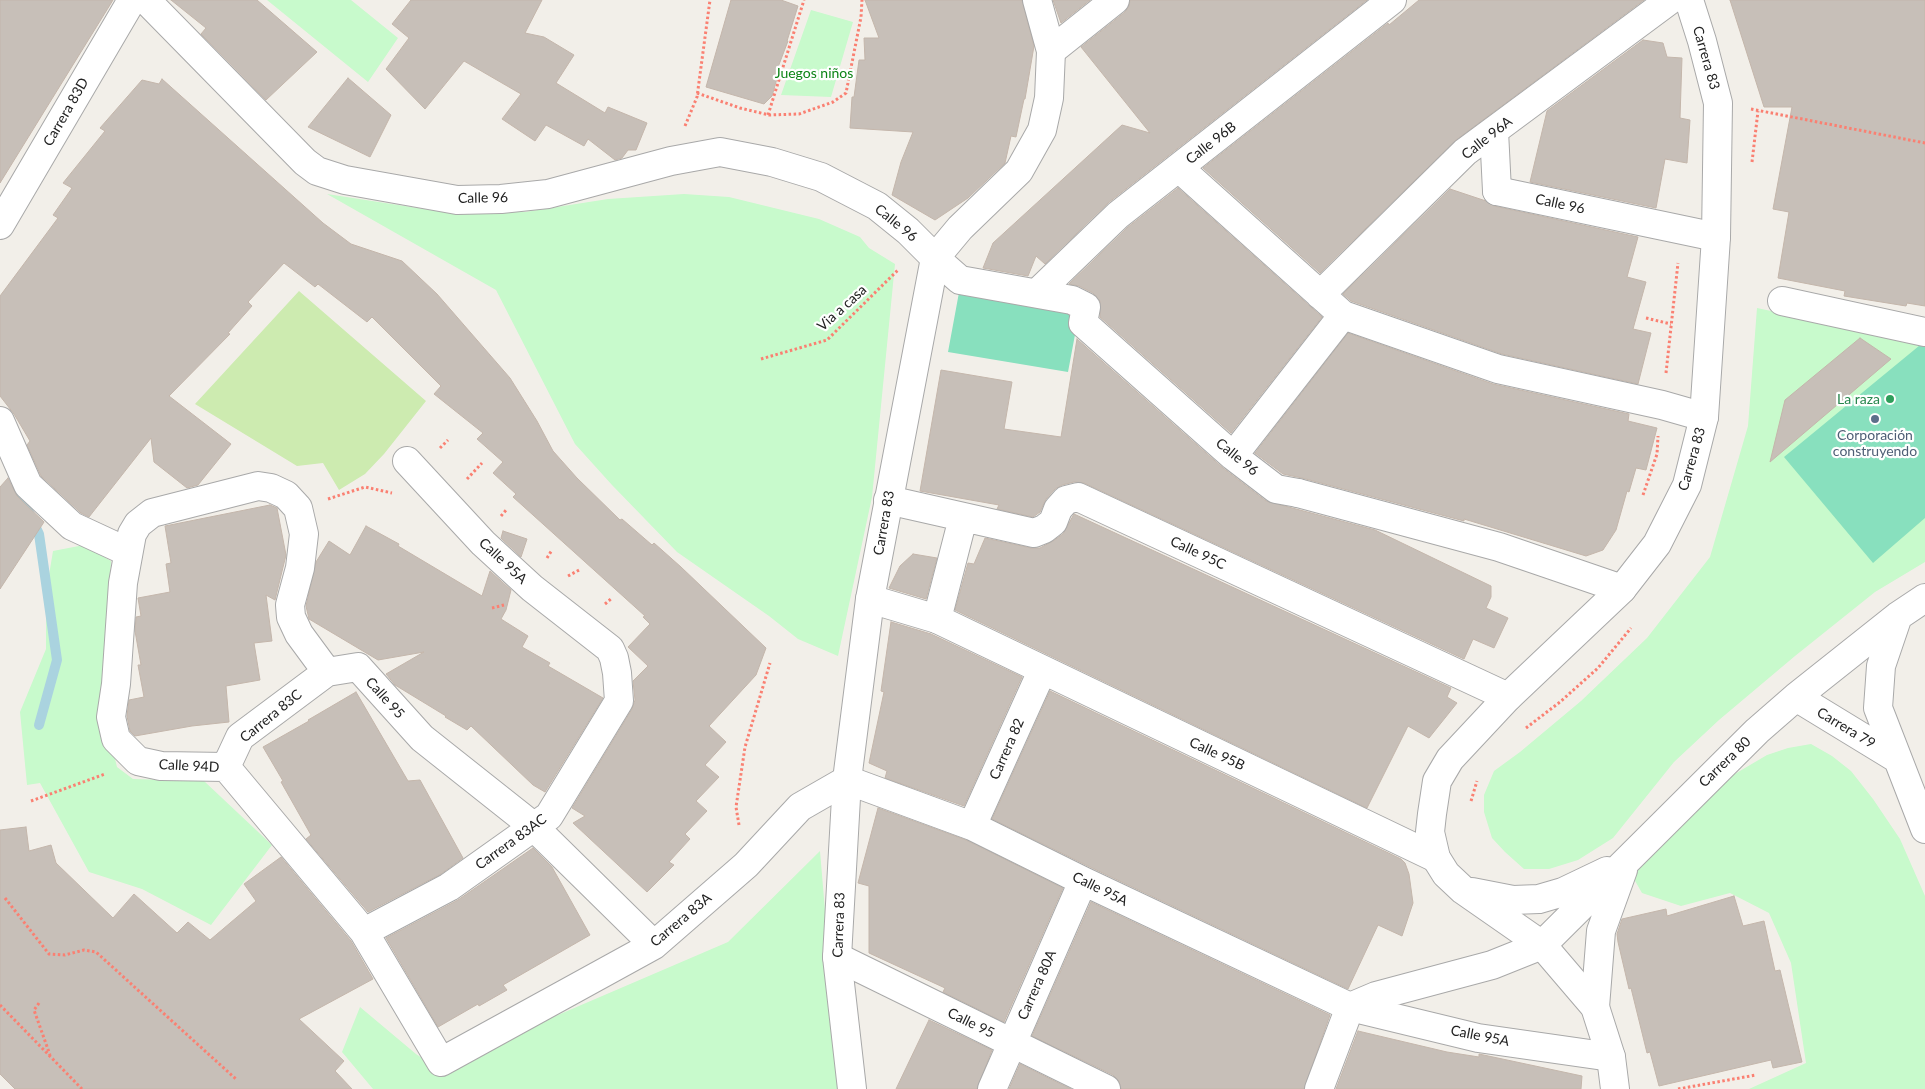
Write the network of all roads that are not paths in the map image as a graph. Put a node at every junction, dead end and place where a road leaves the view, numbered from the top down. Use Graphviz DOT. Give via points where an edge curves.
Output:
graph roads {
  1 [pos="132,0"];
  2 [pos="146,0"];
  3 [pos="1037,0"];
  4 [pos="1115,0"];
  5 [pos="1392,0"];
  6 [pos="1670,0"];
  7 [pos="1688,0"];
  8 [pos="1051,51"];
  9 [pos="1494,131"];
  10 [pos="1179,168"];
  11 [pos="0,225"];
  12 [pos="1716,237"];
  13 [pos="929,252"];
  14 [pos="1037,293"];
  15 [pos="1320,295"];
  16 [pos="1782,301"];
  17 [pos="1344,315"];
  18 [pos="1925,332"];
  19 [pos="1704,416"];
  20 [pos="0,422"];
  21 [pos="1233,456"];
  22 [pos="407,461"];
  23 [pos="888,500"];
  24 [pos="963,518"];
  25 [pos="128,552"];
  26 [pos="1622,589"];
  27 [pos="1925,598"];
  28 [pos="870,599"];
  29 [pos="1898,616"];
  30 [pos="937,619"];
  31 [pos="610,649"];
  32 [pos="1042,671"];
  33 [pos="327,672"];
  34 [pos="1508,697"];
  35 [pos="1796,697"];
  36 [pos="1896,758"];
  37 [pos="226,767"];
  38 [pos="847,780"];
  39 [pos="532,826"];
  40 [pos="972,826"];
  41 [pos="1925,829"];
  42 [pos="1436,858"];
  43 [pos="1627,862"];
  44 [pos="1083,881"];
  45 [pos="1463,890"];
  46 [pos="364,932"];
  47 [pos="654,945"];
  48 [pos="1542,945"];
  49 [pos="837,957"];
  50 [pos="1350,1007"];
  51 [pos="1595,1007"];
  52 [pos="1011,1043"];
  53 [pos="1611,1057"];
  54 [pos="441,1062"];
  55 [pos="852,1089"];
  56 [pos="992,1089"];
  57 [pos="1106,1089"];
  58 [pos="1318,1089"];
  59 [pos="1615,1089"];
  1 -- 11 [label="street, Carrera 83D"];
  2 -- 13 [label="street, Calle 96" via="317,171 345,180 457,200 501,199 548,194 671,161 720,152 772,162 821,177 877,206"];
  3 -- 8 [label="street, Carrera 83"];
  4 -- 8 [label="street"];
  5 -- 10 [label="street, Calle 96B"];
  6 -- 9 [label="street, Calle 96A"];
  7 -- 12 [label="street, Carrera 83" via="1718,103"];
  8 -- 13 [label="street, Carrera 83" via="1049,98 1042,130 1018,171 960,228"];
  9 -- 12 [label="street, Calle 96" via="1497,191"];
  9 -- 15 [label="street, Calle 96A" via="1465,152"];
  10 -- 14 [label="street, Calle 96B" via="1118,215"];
  10 -- 15 [label="street"];
  12 -- 19 [label="street, Carrera 83"];
  13 -- 14 [label="street, Calle 96" via="960,280"];
  13 -- 23 [label="street, Carrera 83"];
  14 -- 21 [label="street, Calle 96" via="1072,300 1086,307 1083,323"];
  15 -- 17 [label="street"];
  16 -- 18 [label="street"];
  17 -- 19 [label="street" via="1498,369"];
  17 -- 21 [label="street"];
  19 -- 26 [label="street, Carrera 83" via="1687,485 1657,544"];
  20 -- 25 [label="street" via="28,485 72,526"];
  21 -- 26 [label="street, Calle 96" via="1276,489 1499,548"];
  22 -- 31 [label="street, Calle 95A" via="484,543 532,588"];
  23 -- 24 [label="street, Calle 95C"];
  23 -- 28 [label="street, Carrera 83"];
  24 -- 30 [label="street"];
  24 -- 34 [label="street, Calle 95C" via="1034,533 1053,522 1066,500 1078,497"];
  25 -- 33 [label="street" via="135,529 152,513 258,486 286,495 298,508 304,534 300,568 290,605 292,617 299,634"];
  25 -- 37 [label="street, Calle 94D" via="111,717 116,739 138,761 161,766"];
  26 -- 34 [label="street, Carrera 83"];
  27 -- 29 [label="street, Carrera 80"];
  28 -- 30 [label="street, Calle 95B"];
  28 -- 38 [label="street, Carrera 83"];
  29 -- 35 [label="street, Carrera 80"];
  29 -- 36 [label="street, Carrera 79" via="1881,666 1878,708"];
  30 -- 32 [label="street, Calle 95B"];
  31 -- 39 [label="street, Carrera 83AC" via="617,673 619,701 549,816"];
  32 -- 40 [label="street, Carrera 82"];
  32 -- 42 [label="street, Calle 95B"];
  33 -- 37 [label="street, Carrera 83C" via="240,737"];
  33 -- 39 [label="street, Calle 95" via="358,667 422,738"];
  34 -- 42 [label="street, Carrera 83" via="1450,759 1437,781 1430,832"];
  35 -- 36 [label="street, Carrera 79"];
  35 -- 43 [label="street, Carrera 80"];
  36 -- 41 [label="street, Carrera 79"];
  37 -- 46 [label="street, Calle 94D"];
  38 -- 40 [label="street, Calle 95A"];
  38 -- 47 [label="street, Carrera 83A" via="800,807 746,865"];
  38 -- 49 [label="street, Carrera 83"];
  39 -- 46 [label="street, Carrera 83AC" via="449,887"];
  39 -- 47 [label="street, Calle 95"];
  40 -- 44 [label="street, Calle 95A"];
  42 -- 45 [label="street, Calle 95B" via="1446,874"];
  43 -- 45 [label="street" via="1563,892 1539,899 1513,900"];
  43 -- 48 [label="street, Carrera 80"];
  43 -- 51 [label="street" via="1602,931"];
  44 -- 50 [label="street, Calle 95A"];
  44 -- 52 [label="street, Carrera 80A"];
  45 -- 48 [label="street, Calle 95B"];
  46 -- 54 [label="street, Calle 94D"];
  47 -- 54 [label="street, Carrera 83A"];
  48 -- 50 [label="street" via="1492,965 1376,996"];
  48 -- 51 [label="street, Calle 95B"];
  49 -- 52 [label="street, Calle 95"];
  49 -- 55 [label="street, Carrera 83"];
  50 -- 53 [label="street, Calle 95A" via="1478,1038"];
  50 -- 58 [label="street"];
  51 -- 53 [label="street"];
  52 -- 56 [label="street, Carrera 80A"];
  52 -- 57 [label="street, Calle 95"];
  53 -- 59 [label="street"];
}
